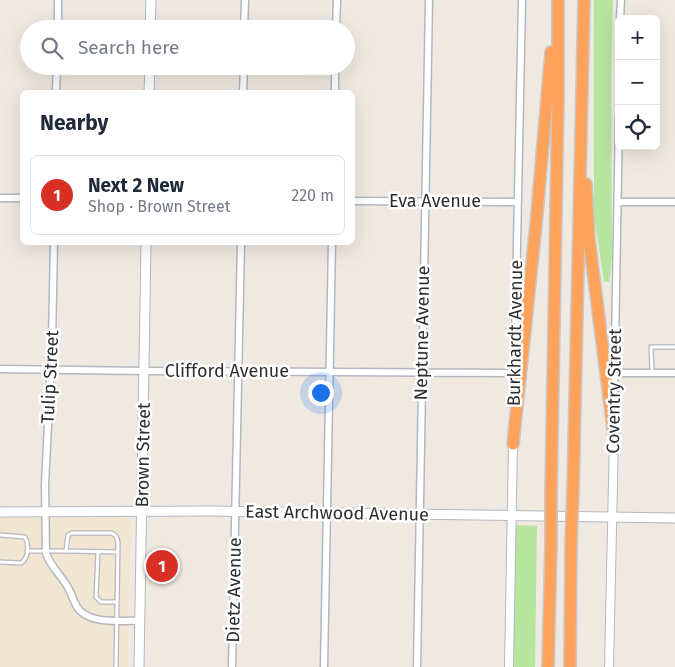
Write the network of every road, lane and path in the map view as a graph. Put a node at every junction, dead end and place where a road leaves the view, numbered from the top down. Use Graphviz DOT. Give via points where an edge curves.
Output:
graph roads {
  1 [pos="58,0"];
  2 [pos="151,0"];
  3 [pos="245,0"];
  4 [pos="337,0"];
  5 [pos="429,0"];
  6 [pos="522,0"];
  7 [pos="556,0"];
  8 [pos="584,0"];
  9 [pos="621,0"];
  10 [pos="620,15"];
  11 [pos="58,20"];
  12 [pos="150,20"];
  13 [pos="244,20"];
  14 [pos="336,20"];
  15 [pos="582,64"];
  16 [pos="57,75"];
  17 [pos="150,75"];
  18 [pos="244,75"];
  19 [pos="336,75"];
  20 [pos="56,90"];
  21 [pos="149,90"];
  22 [pos="243,90"];
  23 [pos="335,90"];
  24 [pos="619,150"];
  25 [pos="0,198"];
  26 [pos="20,198"];
  27 [pos="355,201"];
  28 [pos="425,201"];
  29 [pos="518,202"];
  30 [pos="618,202"];
  31 [pos="675,202"];
  32 [pos="54,245"];
  33 [pos="146,245"];
  34 [pos="240,245"];
  35 [pos="332,245"];
  36 [pos="675,348"];
  37 [pos="0,368"];
  38 [pos="51,370"];
  39 [pos="144,371"];
  40 [pos="238,372"];
  41 [pos="330,372"];
  42 [pos="422,372"];
  43 [pos="652,372"];
  44 [pos="514,373"];
  45 [pos="614,373"];
  46 [pos="675,373"];
  47 [pos="614,436"];
  48 [pos="513,444"];
  49 [pos="142,510"];
  50 [pos="45,511"];
  51 [pos="0,512"];
  52 [pos="235,512"];
  53 [pos="327,513"];
  54 [pos="419,514"];
  55 [pos="512,515"];
  56 [pos="612,517"];
  57 [pos="675,518"];
  58 [pos="0,535"];
  59 [pos="27,551"];
  60 [pos="66,551"];
  61 [pos="46,552"];
  62 [pos="98,552"];
  63 [pos="117,552"];
  64 [pos="0,562"];
  65 [pos="116,602"];
  66 [pos="116,620"];
  67 [pos="139,620"];
  68 [pos="116,667"];
  69 [pos="138,667"];
  70 [pos="232,667"];
  71 [pos="324,667"];
  72 [pos="416,667"];
  73 [pos="509,667"];
  74 [pos="548,667"];
  75 [pos="570,667"];
  76 [pos="609,667"];
  1 -- 11 [label="street"];
  2 -- 12 [label="main road"];
  3 -- 13 [label="street"];
  4 -- 14 [label="street"];
  5 -- 28 [label="street, Neptune Avenue"];
  6 -- 29 [label="street, Burkhardt Avenue"];
  7 -- 48 [label="highway"];
  7 -- 74 [label="highway, bridge" via="558,98"];
  8 -- 15 [label="highway"];
  9 -- 10 [label="street"];
  15 -- 47 [label="highway" via="589,239"];
  15 -- 75 [label="highway, bridge"];
  16 -- 20 [label="street"];
  17 -- 21 [label="main road"];
  18 -- 22 [label="street"];
  19 -- 23 [label="street"];
  24 -- 30 [label="street, Coventry Street"];
  25 -- 26 [label="street"];
  27 -- 28 [label="street, Eva Avenue"];
  28 -- 29 [label="street, Eva Avenue"];
  28 -- 42 [label="street, Neptune Avenue"];
  29 -- 44 [label="street, Burkhardt Avenue"];
  30 -- 31 [label="street"];
  30 -- 45 [label="street, Coventry Street"];
  32 -- 38 [label="street, Tulip Street"];
  33 -- 39 [label="main road, Brown Street"];
  34 -- 40 [label="street, Dietz Avenue"];
  35 -- 41 [label="street"];
  36 -- 43 [label="lane" via="651,347"];
  37 -- 38 [label="street, Clifford Avenue"];
  38 -- 39 [label="street, Clifford Avenue"];
  38 -- 50 [label="street, Tulip Street"];
  39 -- 40 [label="street, Clifford Avenue"];
  39 -- 49 [label="main road, Brown Street"];
  40 -- 41 [label="street, Clifford Avenue"];
  40 -- 52 [label="street, Dietz Avenue"];
  41 -- 42 [label="street, Clifford Avenue"];
  41 -- 53 [label="street"];
  42 -- 44 [label="street, Clifford Avenue"];
  42 -- 54 [label="street, Neptune Avenue"];
  43 -- 45 [label="street"];
  43 -- 46 [label="street"];
  44 -- 48 [label="street, Burkhardt Avenue"];
  45 -- 47 [label="street, Coventry Street"];
  47 -- 56 [label="street, Coventry Street"];
  48 -- 55 [label="street, Burkhardt Avenue"];
  49 -- 50 [label="main road, East Archwood Avenue"];
  49 -- 52 [label="main road, East Archwood Avenue"];
  49 -- 67 [label="main road, Brown Street"];
  50 -- 51 [label="main road, East Archwood Avenue"];
  50 -- 61 [label="street, Tulip Street"];
  52 -- 53 [label="main road, East Archwood Avenue"];
  52 -- 70 [label="street, Dietz Avenue"];
  53 -- 54 [label="main road, East Archwood Avenue"];
  53 -- 71 [label="street"];
  54 -- 55 [label="main road, East Archwood Avenue"];
  54 -- 72 [label="street, Neptune Avenue"];
  55 -- 56 [label="main road, East Archwood Avenue"];
  55 -- 73 [label="street, Burkhardt Avenue"];
  56 -- 57 [label="main road, East Archwood Avenue"];
  56 -- 76 [label="street, Coventry Street"];
  58 -- 59 [label="lane" via="25,537"];
  59 -- 61 [label="lane"];
  59 -- 64 [label="lane" via="21,563"];
  60 -- 61 [label="lane"];
  60 -- 62 [label="lane"];
  60 -- 63 [label="lane" via="66,538 72,533 112,533 118,542"];
  61 -- 66 [label="street" via="49,562 85,616"];
  62 -- 63 [label="lane"];
  62 -- 65 [label="lane" via="96,597 101,602"];
  63 -- 65 [label="lane"];
  65 -- 66 [label="lane"];
  66 -- 67 [label="street"];
  66 -- 68 [label="lane"];
  67 -- 69 [label="main road, Brown Street"];
}
